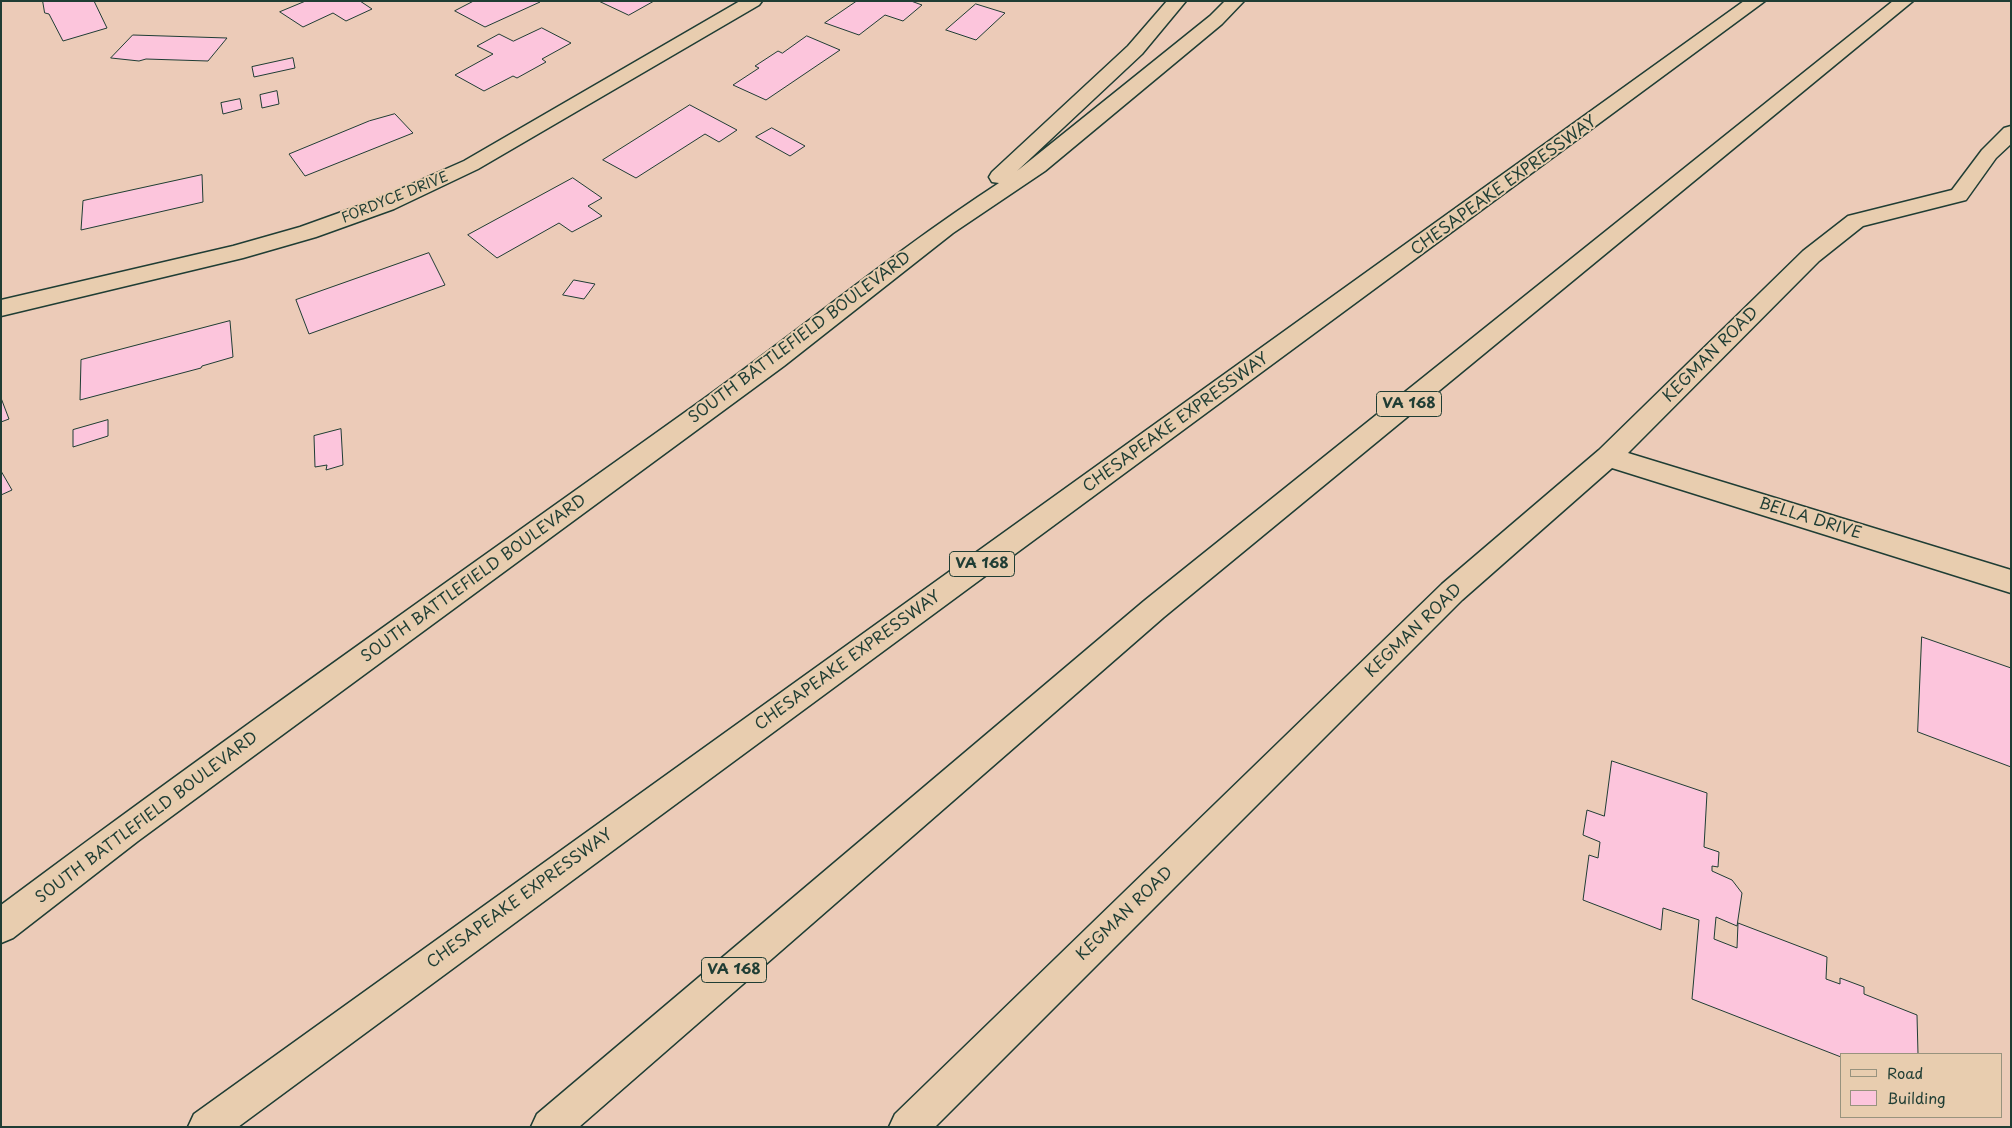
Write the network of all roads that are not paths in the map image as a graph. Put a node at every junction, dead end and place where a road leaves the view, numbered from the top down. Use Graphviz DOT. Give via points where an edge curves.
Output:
graph roads {
  1 [pos="753,1"];
  2 [pos="1177,1"];
  3 [pos="1234,1"];
  4 [pos="1756,1"];
  5 [pos="1904,1"];
  6 [pos="2011,132"];
  7 [pos="945,228"];
  8 [pos="1,308"];
  9 [pos="1608,457"];
  10 [pos="2011,582"];
  11 [pos="1,926"];
  12 [pos="207,1127"];
  13 [pos="550,1127"];
  14 [pos="908,1127"];
  1 -- 8 [label="main road, FORDYCE DRIVE" via="471,165 386,204 308,232 235,253"];
  2 -- 7 [label="main road, SOUTH BATTLEFIELD BOULEVARD" via="1135,50"];
  3 -- 7 [label="main road, SOUTH BATTLEFIELD BOULEVARD" via="1216,20 1038,167"];
  4 -- 12 [label="main road, CHESAPEAKE EXPRESSWAY / VA 168"];
  5 -- 13 [label="main road, VA 168" via="1154,610"];
  6 -- 9 [label="main road, KEGMAN ROAD" via="1989,154 1959,195 1856,221 1811,256"];
  7 -- 11 [label="main road, SOUTH BATTLEFIELD BOULEVARD" via="776,360 127,830"];
  9 -- 10 [label="main road, BELLA DRIVE"];
  9 -- 14 [label="main road, KEGMAN ROAD" via="1452,592"];
}
